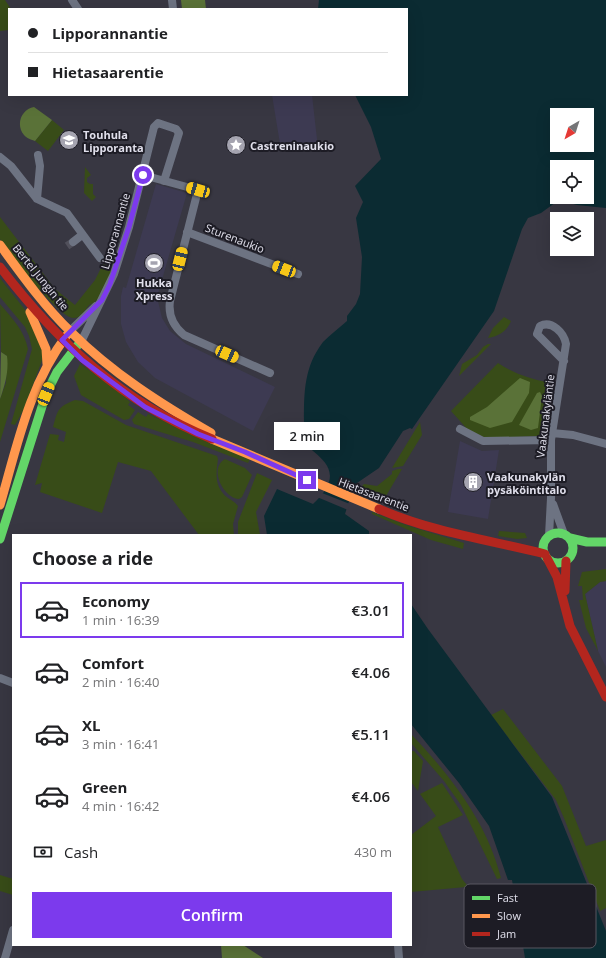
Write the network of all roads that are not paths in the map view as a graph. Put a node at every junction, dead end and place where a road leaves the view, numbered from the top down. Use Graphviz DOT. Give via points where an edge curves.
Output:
graph roads {
  1 [pos="38,155"];
  2 [pos="0,157"];
  3 [pos="143,175"];
  4 [pos="164,181"];
  5 [pos="37,199"];
  6 [pos="187,232"];
  7 [pos="82,235"];
  8 [pos="73,242"];
  9 [pos="0,245"];
  10 [pos="100,258"];
  11 [pos="0,267"];
  12 [pos="298,274"];
  13 [pos="12,284"];
  14 [pos="102,300"];
  15 [pos="70,331"];
  16 [pos="62,340"];
  17 [pos="81,342"];
  18 [pos="73,351"];
  19 [pos="564,361"];
  20 [pos="47,364"];
  21 [pos="270,373"];
  22 [pos="460,429"];
  23 [pos="552,436"];
  24 [pos="606,444"];
  25 [pos="245,452"];
  26 [pos="551,498"];
  27 [pos="0,505"];
  28 [pos="567,536"];
  29 [pos="547,537"];
  30 [pos="0,539"];
  31 [pos="606,542"];
  32 [pos="500,543"];
  33 [pos="606,546"];
  34 [pos="546,556"];
  35 [pos="569,558"];
  36 [pos="565,602"];
  37 [pos="0,678"];
  38 [pos="12,683"];
  39 [pos="606,697"];
  40 [pos="12,934"];
  41 [pos="398,946"];
  42 [pos="5,958"];
  43 [pos="399,958"];
  1 -- 5 [label="street" via="40,166"];
  2 -- 5 [label="street" via="11,166"];
  3 -- 4 [label="street"];
  3 -- 4 [label="street, Lipporannantie" via="154,127 158,123 166,125 179,133"];
  3 -- 14 [label="street, Lipporannantie" via="114,274"];
  4 -- 6 [label="street" via="198,190"];
  5 -- 7 [label="street" via="67,213"];
  6 -- 12 [label="street, Sturenaukio"];
  6 -- 21 [label="street" via="170,301 169,311 172,320 184,335"];
  7 -- 8 [label="street"];
  7 -- 10 [label="street"];
  9 -- 15 [label="street, Bertel Jungin tie" via="34,291"];
  11 -- 13 [label="street"];
  13 -- 16 [label="street"];
  13 -- 20 [label="street" via="40,331 46,349"];
  14 -- 15 [label="street, Lipporannantie"];
  14 -- 17 [label="street, Lipporannantie"];
  15 -- 16 [label="street"];
  15 -- 17 [label="street, Bertel Jungin tie"];
  16 -- 18 [label="street"];
  16 -- 20 [label="street"];
  17 -- 18 [label="street"];
  17 -- 25 [label="street, Hietasaarentie" via="152,398"];
  18 -- 25 [label="street, Hietasaarentie" via="145,407 198,434"];
  18 -- 30 [label="street" via="57,372 46,394"];
  19 -- 19 [label="street, Vaakunakyläntie" via="566,344 561,332 550,325 540,326 537,334 540,339"];
  19 -- 23 [label="street, Vaakunakyläntie"];
  20 -- 27 [label="street" via="36,387"];
  22 -- 23 [label="street" via="483,440"];
  23 -- 24 [label="street" via="573,435"];
  23 -- 26 [label="street, Vaakunakyläntie"];
  25 -- 32 [label="street, Hietasaarentie" via="364,504 439,531"];
  26 -- 28 [label="street, Vaakunakyläntie" via="560,527"];
  26 -- 29 [label="street, Vaakunakyläntie"];
  28 -- 29 [label="street" via="556,533"];
  28 -- 31 [label="street" via="582,541"];
  28 -- 35 [label="street" via="574,548"];
  29 -- 32 [label="street, Hietasaarentie" via="530,543"];
  29 -- 34 [label="street" via="543,546"];
  32 -- 34 [label="street, Hietasaarentie"];
  33 -- 35 [label="street" via="579,551"];
  34 -- 35 [label="street" via="554,562"];
  34 -- 36 [label="street"];
  35 -- 36 [label="street"];
  36 -- 39 [label="street" via="570,626 586,662"];
  37 -- 38 [label="street"];
  40 -- 42 [label="street"];
  41 -- 43 [label="street"];
}
